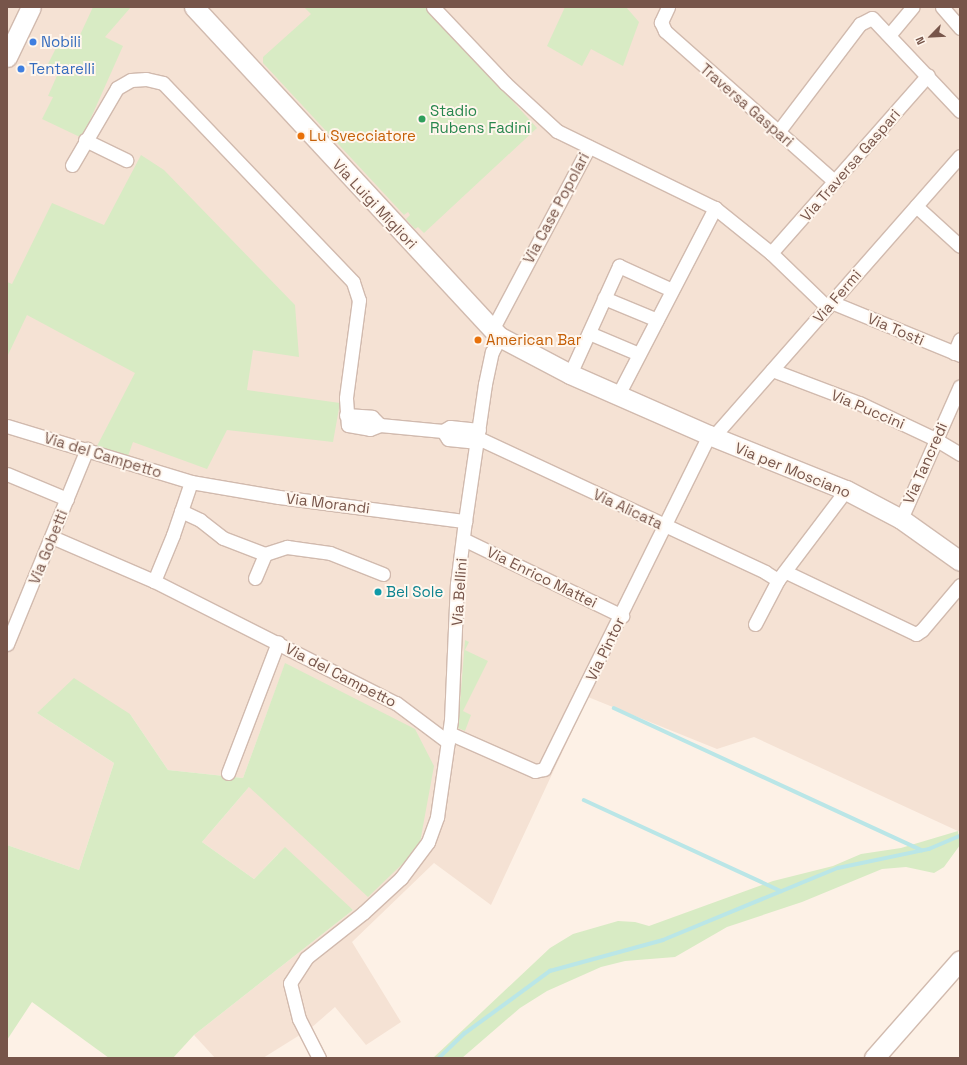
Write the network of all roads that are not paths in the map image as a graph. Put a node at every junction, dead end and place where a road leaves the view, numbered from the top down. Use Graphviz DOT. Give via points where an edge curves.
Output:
graph roads {
  1 [pos="31,7"];
  2 [pos="194,7"];
  3 [pos="434,7"];
  4 [pos="668,7"];
  5 [pos="913,7"];
  6 [pos="942,7"];
  7 [pos="960,28"];
  8 [pos="890,34"];
  9 [pos="7,57"];
  10 [pos="928,75"];
  11 [pos="960,111"];
  12 [pos="778,132"];
  13 [pos="85,140"];
  14 [pos="589,147"];
  15 [pos="960,156"];
  16 [pos="126,160"];
  17 [pos="72,165"];
  18 [pos="835,182"];
  19 [pos="916,206"];
  20 [pos="714,208"];
  21 [pos="960,246"];
  22 [pos="772,254"];
  23 [pos="672,290"];
  24 [pos="604,298"];
  25 [pos="829,305"];
  26 [pos="657,320"];
  27 [pos="496,333"];
  28 [pos="589,333"];
  29 [pos="960,339"];
  30 [pos="639,354"];
  31 [pos="957,354"];
  32 [pos="772,370"];
  33 [pos="570,374"];
  34 [pos="960,386"];
  35 [pos="618,395"];
  36 [pos="7,426"];
  37 [pos="711,436"];
  38 [pos="478,437"];
  39 [pos="935,439"];
  40 [pos="87,449"];
  41 [pos="960,454"];
  42 [pos="7,474"];
  43 [pos="191,482"];
  44 [pos="846,490"];
  45 [pos="67,499"];
  46 [pos="181,511"];
  47 [pos="901,519"];
  48 [pos="465,520"];
  49 [pos="665,526"];
  50 [pos="52,537"];
  51 [pos="463,539"];
  52 [pos="265,554"];
  53 [pos="960,561"];
  54 [pos="384,574"];
  55 [pos="782,576"];
  56 [pos="255,578"];
  57 [pos="154,581"];
  58 [pos="960,585"];
  59 [pos="622,616"];
  60 [pos="755,624"];
  61 [pos="278,642"];
  62 [pos="7,644"];
  63 [pos="448,737"];
  64 [pos="228,774"];
  65 [pos="960,960"];
  66 [pos="319,1058"];
  67 [pos="874,1058"];
  1 -- 9 [label="main road"];
  2 -- 27 [label="main road, Via Luigi Migliori"];
  3 -- 14 [label="street" via="532,111 557,131"];
  4 -- 12 [label="street, Traversa Gaspari" via="661,25"];
  5 -- 8 [label="street"];
  6 -- 7 [label="street"];
  8 -- 10 [label="street"];
  8 -- 12 [label="street" via="872,18 860,24"];
  10 -- 11 [label="street"];
  10 -- 18 [label="street, Via Traversa Gaspari"];
  12 -- 18 [label="street, Traversa Gaspari"];
  13 -- 16 [label="street"];
  13 -- 17 [label="street"];
  13 -- 38 [label="street, Via Alicata" via="117,88 131,80 146,79 163,83 353,282 359,300 346,415 372,417 380,425 443,431 448,439"];
  14 -- 20 [label="street, Via Case Popolari"];
  14 -- 27 [label="street, Via Case Popolari"];
  15 -- 19 [label="street, Via Fermi"];
  18 -- 22 [label="street, Via Traversa Gaspari"];
  19 -- 21 [label="street"];
  19 -- 25 [label="street, Via Fermi"];
  20 -- 22 [label="street"];
  20 -- 23 [label="street"];
  22 -- 25 [label="street"];
  23 -- 24 [label="street" via="619,266"];
  23 -- 26 [label="street"];
  24 -- 26 [label="street"];
  24 -- 28 [label="street"];
  25 -- 31 [label="street, Via Tosti"];
  25 -- 32 [label="street, Via Fermi"];
  26 -- 30 [label="street"];
  27 -- 33 [label="main road, Via per Mosciano"];
  27 -- 38 [label="street, Via Bellini"];
  28 -- 30 [label="street"];
  28 -- 33 [label="street"];
  29 -- 31 [label="street"];
  30 -- 35 [label="street"];
  32 -- 37 [label="street, Via Fermi"];
  32 -- 39 [label="street, Via Puccini" via="859,403"];
  33 -- 35 [label="main road, Via per Mosciano"];
  34 -- 39 [label="street, Via Tancredi"];
  35 -- 37 [label="main road, Via per Mosciano"];
  36 -- 40 [label="street, Via del Campetto"];
  37 -- 44 [label="main road, Via per Mosciano"];
  37 -- 49 [label="street, Via Pintor"];
  38 -- 48 [label="street, Via Bellini"];
  38 -- 49 [label="street, Via Alicata"];
  39 -- 41 [label="street, Via Puccini"];
  39 -- 47 [label="street, Via Tancredi"];
  40 -- 43 [label="street, Via del Campetto"];
  40 -- 45 [label="street, Via Gobetti"];
  42 -- 45 [label="street"];
  43 -- 46 [label="street"];
  43 -- 48 [label="street, Via Morandi" via="278,497"];
  44 -- 47 [label="main road, Via per Mosciano"];
  44 -- 55 [label="street"];
  45 -- 50 [label="street, Via Gobetti"];
  46 -- 52 [label="street" via="200,520 222,538"];
  46 -- 57 [label="street"];
  47 -- 53 [label="main road, Via per Mosciano"];
  48 -- 51 [label="street, Via Bellini"];
  49 -- 55 [label="street, Via Alicata" via="765,572"];
  49 -- 59 [label="street, Via Pintor"];
  50 -- 57 [label="street, Via del Campetto"];
  50 -- 62 [label="street, Via Gobetti"];
  51 -- 59 [label="street, Via Enrico Mattei"];
  51 -- 63 [label="street, Via Bellini"];
  52 -- 54 [label="street" via="287,547 330,554"];
  52 -- 56 [label="street"];
  55 -- 58 [label="street, Via Alicata" via="916,634"];
  55 -- 60 [label="street"];
  57 -- 61 [label="street, Via del Campetto"];
  59 -- 63 [label="street, Via Pintor" via="544,768 535,771"];
  61 -- 63 [label="street, Via del Campetto" via="396,702"];
  61 -- 64 [label="street"];
  63 -- 66 [label="street" via="437,817 428,842 417,860 363,913 306,958 290,983 299,1019"];
  65 -- 67 [label="main road"];
}
